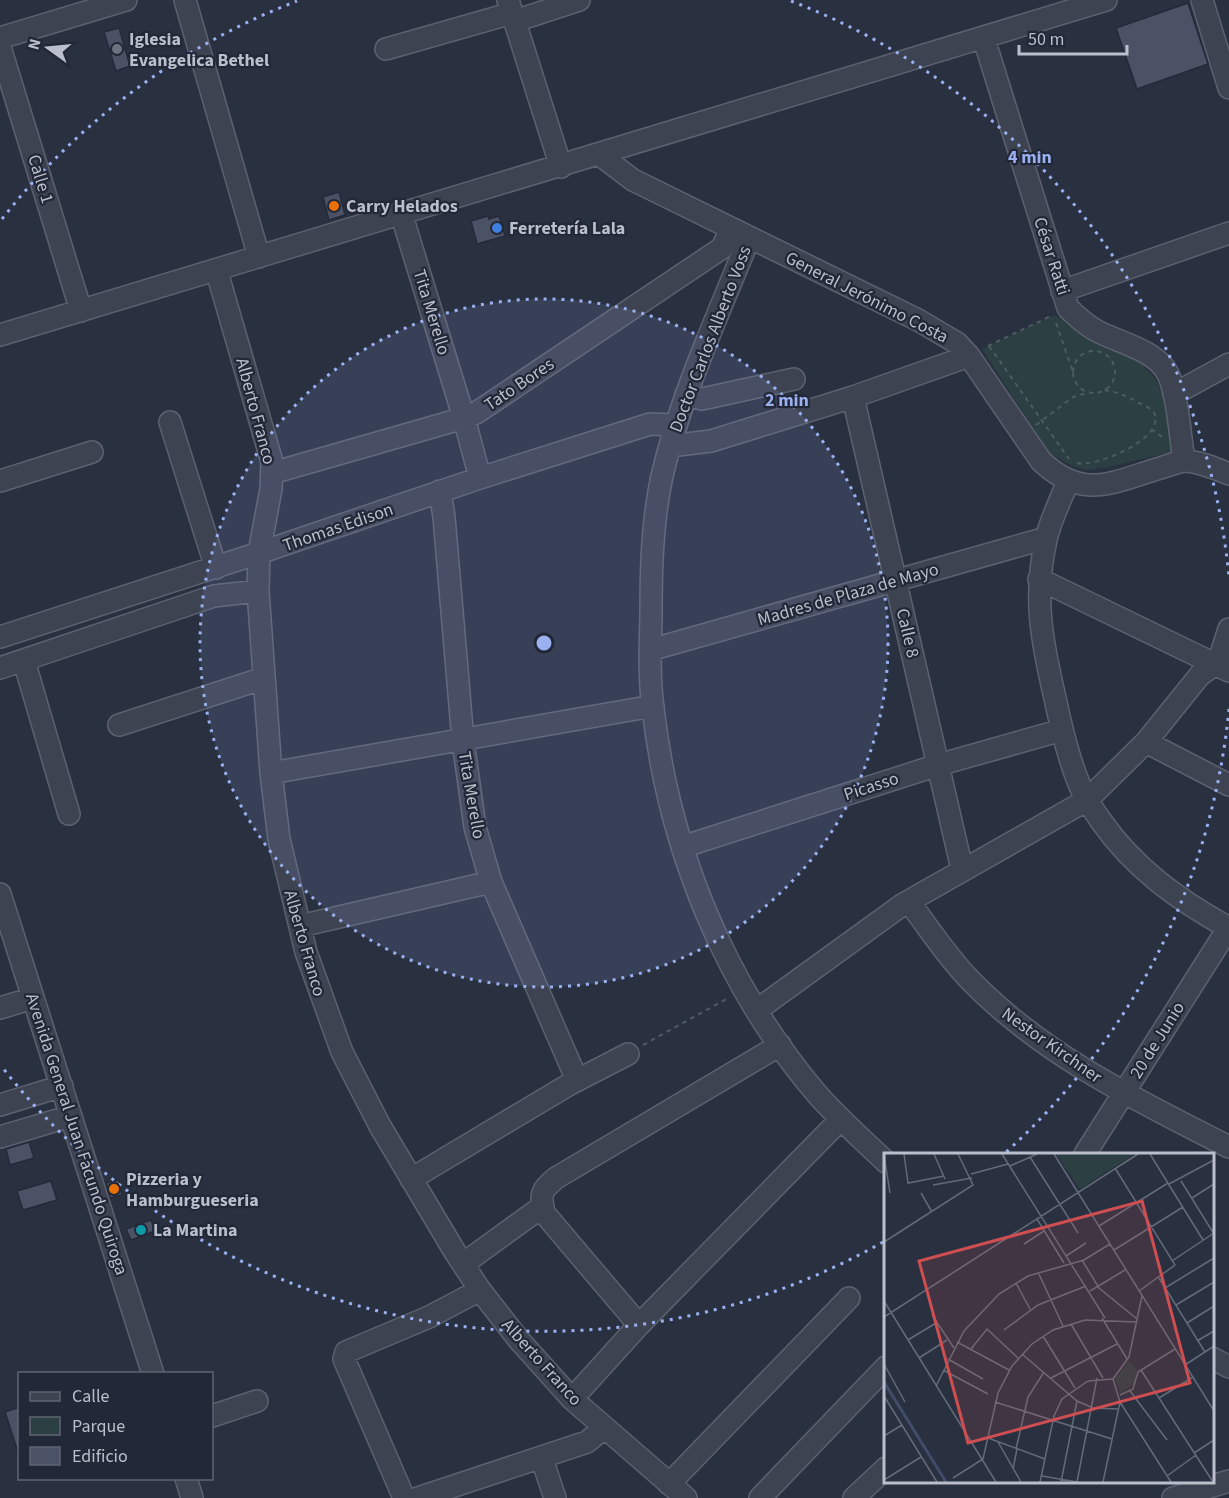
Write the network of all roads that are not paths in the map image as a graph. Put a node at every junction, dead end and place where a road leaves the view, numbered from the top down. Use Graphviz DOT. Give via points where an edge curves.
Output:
graph roads {
  1 [pos="126,0"];
  2 [pos="185,0"];
  3 [pos="579,0"];
  4 [pos="1103,0"];
  5 [pos="1202,0"];
  6 [pos="511,12"];
  7 [pos="0,38"];
  8 [pos="984,39"];
  9 [pos="0,47"];
  10 [pos="386,49"];
  11 [pos="1229,88"];
  12 [pos="600,155"];
  13 [pos="561,167"];
  14 [pos="402,216"];
  15 [pos="1229,233"];
  16 [pos="740,234"];
  17 [pos="259,257"];
  18 [pos="217,272"];
  19 [pos="1061,304"];
  20 [pos="81,311"];
  21 [pos="0,335"];
  22 [pos="969,356"];
  23 [pos="1229,364"];
  24 [pos="794,379"];
  25 [pos="1174,394"];
  26 [pos="686,395"];
  27 [pos="853,397"];
  28 [pos="464,418"];
  29 [pos="170,422"];
  30 [pos="676,425"];
  31 [pos="670,446"];
  32 [pos="92,452"];
  33 [pos="1184,461"];
  34 [pos="272,473"];
  35 [pos="1228,473"];
  36 [pos="480,478"];
  37 [pos="1068,480"];
  38 [pos="0,481"];
  39 [pos="440,492"];
  40 [pos="1046,538"];
  41 [pos="259,553"];
  42 [pos="216,568"];
  43 [pos="1039,579"];
  44 [pos="896,580"];
  45 [pos="258,591"];
  46 [pos="1229,629"];
  47 [pos="0,637"];
  48 [pos="650,650"];
  49 [pos="24,661"];
  50 [pos="1222,668"];
  51 [pos="0,669"];
  52 [pos="264,678"];
  53 [pos="652,706"];
  54 [pos="119,725"];
  55 [pos="1062,730"];
  56 [pos="463,741"];
  57 [pos="1146,742"];
  58 [pos="938,765"];
  59 [pos="271,773"];
  60 [pos="1229,785"];
  61 [pos="1087,800"];
  62 [pos="69,814"];
  63 [pos="682,847"];
  64 [pos="962,869"];
  65 [pos="490,882"];
  66 [pos="0,894"];
  67 [pos="909,902"];
  68 [pos="300,926"];
  69 [pos="1229,927"];
  70 [pos="33,998"];
  71 [pos="0,1008"];
  72 [pos="757,1010"];
  73 [pos="780,1045"];
  74 [pos="628,1054"];
  75 [pos="577,1080"];
  76 [pos="62,1086"];
  77 [pos="1123,1093"];
  78 [pos="0,1105"];
  79 [pos="71,1116"];
  80 [pos="841,1119"];
  81 [pos="0,1137"];
  82 [pos="1229,1147"];
  83 [pos="1085,1153"];
  84 [pos="884,1161"];
  85 [pos="411,1179"];
  86 [pos="543,1206"];
  87 [pos="463,1264"];
  88 [pos="480,1290"];
  89 [pos="849,1298"];
  90 [pos="639,1325"];
  91 [pos="1214,1359"];
  92 [pos="1229,1366"];
  93 [pos="884,1368"];
  94 [pos="152,1372"];
  95 [pos="572,1399"];
  96 [pos="257,1401"];
  97 [pos="213,1416"];
  98 [pos="604,1428"];
  99 [pos="542,1459"];
  100 [pos="884,1469"];
  101 [pos="186,1480"];
  102 [pos="1229,1481"];
  103 [pos="669,1484"];
  104 [pos="192,1498"];
  105 [pos="404,1498"];
  106 [pos="418,1498"];
  107 [pos="555,1498"];
  108 [pos="686,1498"];
  109 [pos="760,1498"];
  110 [pos="854,1498"];
  111 [pos="1173,1498"];
  1 -- 7 [label="street"];
  2 -- 17 [label="street"];
  3 -- 6 [label="street"];
  4 -- 8 [label="street"];
  5 -- 11 [label="street"];
  6 -- 10 [label="street"];
  6 -- 13 [label="street"];
  8 -- 12 [label="street"];
  8 -- 19 [label="street, César Ratti"];
  9 -- 20 [label="street, Calle 1"];
  12 -- 13 [label="street"];
  12 -- 16 [label="street, General Jerónimo Costa" via="633,180"];
  13 -- 14 [label="street"];
  14 -- 17 [label="street"];
  14 -- 28 [label="street, Tita Merello"];
  15 -- 19 [label="street"];
  16 -- 22 [label="street, General Jerónimo Costa" via="918,320 957,343"];
  16 -- 26 [label="street, Doctor Carlos Alberto Voss"];
  16 -- 28 [label="street, Tato Bores"];
  17 -- 18 [label="street"];
  18 -- 20 [label="street"];
  18 -- 34 [label="street, Alberto Franco"];
  19 -- 25 [label="street, César Ratti" via="1090,326 1158,363 1167,372"];
  20 -- 21 [label="street"];
  22 -- 27 [label="street"];
  22 -- 37 [label="street, General Jerónimo Costa" via="1041,461"];
  23 -- 25 [label="street"];
  24 -- 26 [label="street" via="702,399"];
  25 -- 33 [label="street, César Ratti"];
  26 -- 30 [label="street, Doctor Carlos Alberto Voss"];
  27 -- 31 [label="street" via="711,441"];
  27 -- 44 [label="street, Calle 8"];
  28 -- 34 [label="street, Tato Bores"];
  28 -- 36 [label="street, Tita Merello"];
  29 -- 42 [label="street"];
  30 -- 31 [label="street, Doctor Carlos Alberto Voss"];
  30 -- 36 [label="street, Thomas Edison" via="650,424"];
  31 -- 48 [label="street, Doctor Carlos Alberto Voss" via="651,557"];
  32 -- 38 [label="street"];
  33 -- 35 [label="street"];
  33 -- 37 [label="street, General Jerónimo Costa" via="1101,486"];
  34 -- 41 [label="street, Alberto Franco"];
  36 -- 39 [label="street, Thomas Edison"];
  37 -- 40 [label="street"];
  39 -- 41 [label="street, Thomas Edison"];
  39 -- 56 [label="street, Tita Merello"];
  40 -- 43 [label="street"];
  40 -- 44 [label="street, Madres de Plaza de Mayo"];
  41 -- 42 [label="street, Thomas Edison"];
  41 -- 45 [label="street, Alberto Franco"];
  42 -- 47 [label="street, Thomas Edison"];
  43 -- 50 [label="street"];
  43 -- 55 [label="street" via="1041,639"];
  44 -- 48 [label="street, Madres de Plaza de Mayo"];
  44 -- 58 [label="street, Calle 8"];
  45 -- 49 [label="street" via="214,596"];
  45 -- 52 [label="street, Alberto Franco"];
  46 -- 50 [label="street" via="1221,654"];
  48 -- 53 [label="street, Doctor Carlos Alberto Voss"];
  49 -- 51 [label="street"];
  49 -- 62 [label="street"];
  50 -- 57 [label="street" via="1200,675"];
  52 -- 54 [label="street"];
  52 -- 59 [label="street, Alberto Franco"];
  53 -- 56 [label="street"];
  53 -- 63 [label="street, Doctor Carlos Alberto Voss" via="663,774"];
  55 -- 58 [label="street, Picasso"];
  55 -- 61 [label="street"];
  56 -- 59 [label="street"];
  56 -- 65 [label="street, Tita Merello" via="475,827"];
  57 -- 60 [label="street"];
  57 -- 61 [label="street"];
  58 -- 63 [label="street, Picasso"];
  58 -- 64 [label="street, Calle 8"];
  59 -- 68 [label="street, Alberto Franco" via="279,839"];
  61 -- 64 [label="street"];
  61 -- 69 [label="street" via="1108,831 1154,880"];
  63 -- 72 [label="street, Doctor Carlos Alberto Voss" via="707,917"];
  64 -- 67 [label="street"];
  65 -- 68 [label="street"];
  65 -- 75 [label="street, Tita Merello"];
  66 -- 70 [label="street, Avenida General Juan Facundo Quiroga"];
  67 -- 72 [label="street"];
  67 -- 77 [label="street, Nestor Kirchner" via="970,980 1009,1018"];
  68 -- 85 [label="street, Alberto Franco" via="342,1052"];
  69 -- 77 [label="street, 20 de Junio"];
  70 -- 71 [label="street"];
  70 -- 76 [label="street, Avenida General Juan Facundo Quiroga"];
  72 -- 73 [label="street, Doctor Carlos Alberto Voss"];
  73 -- 80 [label="street, Doctor Carlos Alberto Voss"];
  73 -- 86 [label="street" via="556,1178 544,1188"];
  74 -- 75 [label="street"];
  75 -- 85 [label="street"];
  76 -- 78 [label="street"];
  76 -- 79 [label="street, Avenida General Juan Facundo Quiroga"];
  77 -- 82 [label="street, Nestor Kirchner"];
  77 -- 83 [label="street, 20 de Junio"];
  79 -- 81 [label="street"];
  79 -- 94 [label="street, Avenida General Juan Facundo Quiroga"];
  80 -- 84 [label="street, Doctor Carlos Alberto Voss"];
  80 -- 90 [label="street"];
  85 -- 87 [label="street, Alberto Franco"];
  86 -- 87 [label="street"];
  86 -- 90 [label="street" via="550,1220"];
  87 -- 88 [label="street, Alberto Franco"];
  88 -- 95 [label="street, Alberto Franco"];
  88 -- 105 [label="street" via="429,1317 346,1352 344,1359"];
  89 -- 103 [label="street"];
  90 -- 95 [label="street"];
  91 -- 92 [label="street"];
  93 -- 109 [label="street"];
  95 -- 98 [label="street, Alberto Franco"];
  96 -- 97 [label="street"];
  98 -- 99 [label="street" via="587,1442"];
  98 -- 103 [label="street, Alberto Franco"];
  99 -- 106 [label="street"];
  99 -- 107 [label="street"];
  100 -- 110 [label="street"];
  101 -- 104 [label="street"];
  102 -- 111 [label="street"];
  103 -- 108 [label="street, Alberto Franco"];
}
